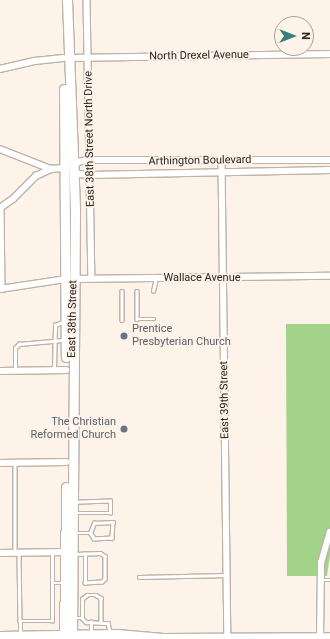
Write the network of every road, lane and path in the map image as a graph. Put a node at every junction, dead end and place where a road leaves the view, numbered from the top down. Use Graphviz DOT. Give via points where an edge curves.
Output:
graph roads {
  1 [pos="61,0"];
  2 [pos="67,0"];
  3 [pos="87,0"];
  4 [pos="330,54"];
  5 [pos="88,57"];
  6 [pos="65,58"];
  7 [pos="0,69"];
  8 [pos="0,149"];
  9 [pos="330,160"];
  10 [pos="222,161"];
  11 [pos="90,162"];
  12 [pos="70,168"];
  13 [pos="51,169"];
  14 [pos="330,170"];
  15 [pos="222,172"];
  16 [pos="91,175"];
  17 [pos="0,208"];
  18 [pos="330,276"];
  19 [pos="92,278"];
  20 [pos="156,278"];
  21 [pos="223,278"];
  22 [pos="70,279"];
  23 [pos="1,289"];
  24 [pos="137,291"];
  25 [pos="153,291"];
  26 [pos="122,292"];
  27 [pos="154,319"];
  28 [pos="122,320"];
  29 [pos="66,322"];
  30 [pos="55,340"];
  31 [pos="66,340"];
  32 [pos="15,370"];
  33 [pos="54,370"];
  34 [pos="66,370"];
  35 [pos="0,371"];
  36 [pos="0,462"];
  37 [pos="66,462"];
  38 [pos="15,463"];
  39 [pos="72,502"];
  40 [pos="72,513"];
  41 [pos="330,532"];
  42 [pos="72,533"];
  43 [pos="90,533"];
  44 [pos="52,552"];
  45 [pos="0,553"];
  46 [pos="17,553"];
  47 [pos="68,553"];
  48 [pos="85,554"];
  49 [pos="228,575"];
  50 [pos="140,577"];
  51 [pos="320,580"];
  52 [pos="330,580"];
  53 [pos="64,583"];
  54 [pos="52,584"];
  55 [pos="72,599"];
  56 [pos="82,599"];
  57 [pos="72,618"];
  58 [pos="82,618"];
  59 [pos="20,621"];
  60 [pos="91,622"];
  61 [pos="101,622"];
  62 [pos="110,634"];
  63 [pos="20,635"];
  64 [pos="91,635"];
  65 [pos="0,636"];
  66 [pos="68,637"];
  67 [pos="228,638"];
  68 [pos="320,638"];
  69 [pos="330,638"];
  1 -- 6 [label="main road, East 38th Street"];
  2 -- 6 [label="main road, East 38th Street"];
  3 -- 5 [label="street, East 38th Street North Drive"];
  4 -- 5 [label="street, North Drexel Avenue"];
  5 -- 6 [label="street, North Drexel Avenue"];
  5 -- 11 [label="street, East 38th Street North Drive"];
  6 -- 7 [label="street, North Drexel Avenue" via="35,61"];
  6 -- 12 [label="main road, East 38th Street"];
  8 -- 13 [label="street"];
  9 -- 10 [label="street, Arthington Boulevard"];
  10 -- 11 [label="street, Arthington Boulevard"];
  10 -- 15 [label="street, East 39th Street"];
  11 -- 12 [label="street, Arthington Boulevard" via="78,162"];
  11 -- 16 [label="street, East 38th Street North Drive"];
  12 -- 13 [label="street, Arthington Boulevard"];
  12 -- 16 [label="street, Arthington Boulevard" via="78,174"];
  12 -- 22 [label="main road, East 38th Street"];
  13 -- 17 [label="street, Arthington Boulevard" via="34,177 13,199"];
  14 -- 15 [label="street, Arthington Boulevard"];
  15 -- 16 [label="street, Arthington Boulevard"];
  15 -- 21 [label="street, East 39th Street"];
  16 -- 19 [label="street, East 38th Street North Drive"];
  17 -- 23 [label="street"];
  18 -- 21 [label="street, Wallace Avenue"];
  19 -- 20 [label="street, Wallace Avenue"];
  19 -- 22 [label="street, Wallace Avenue"];
  20 -- 21 [label="street, Wallace Avenue"];
  20 -- 25 [label="lane"];
  21 -- 49 [label="street, East 39th Street"];
  22 -- 23 [label="street, Wallace Avenue"];
  22 -- 29 [label="main road, East 38th Street"];
  22 -- 39 [label="main road, East 38th Street"];
  24 -- 27 [label="lane" via="137,319"];
  26 -- 28 [label="lane"];
  29 -- 30 [label="lane" via="55,325"];
  29 -- 31 [label="main road, East 38th Street"];
  30 -- 31 [label="lane"];
  30 -- 32 [label="lane" via="19,344 15,348"];
  30 -- 33 [label="lane"];
  31 -- 34 [label="main road, East 38th Street"];
  32 -- 33 [label="street"];
  32 -- 35 [label="street"];
  33 -- 34 [label="street"];
  34 -- 37 [label="main road, East 38th Street"];
  36 -- 38 [label="street"];
  37 -- 38 [label="street"];
  37 -- 47 [label="main road, East 38th Street"];
  38 -- 46 [label="lane"];
  39 -- 40 [label="main road, East 38th Street"];
  39 -- 40 [label="lane" via="110,501 110,513"];
  40 -- 42 [label="main road, East 38th Street"];
  41 -- 51 [label="street" via="321,563"];
  42 -- 43 [label="lane"];
  42 -- 47 [label="main road, East 38th Street"];
  43 -- 43 [label="lane" via="94,523 113,522 112,538 94,539"];
  44 -- 46 [label="street"];
  44 -- 47 [label="street"];
  44 -- 54 [label="lane"];
  45 -- 46 [label="street"];
  46 -- 59 [label="lane"];
  47 -- 48 [label="lane"];
  47 -- 53 [label="main road, East 38th Street"];
  47 -- 55 [label="main road, East 38th Street"];
  48 -- 48 [label="lane" via="100,553 105,556 105,578 102,582 85,583"];
  49 -- 50 [label="lane"];
  49 -- 67 [label="street, East 39th Street"];
  51 -- 52 [label="lane"];
  51 -- 68 [label="street"];
  53 -- 54 [label="lane"];
  53 -- 66 [label="main road, East 38th Street"];
  54 -- 59 [label="lane" via="52,621"];
  55 -- 56 [label="lane"];
  55 -- 57 [label="main road, East 38th Street"];
  56 -- 58 [label="lane"];
  56 -- 61 [label="lane" via="87,595 101,598"];
  57 -- 58 [label="lane"];
  57 -- 66 [label="main road, East 38th Street"];
  58 -- 60 [label="lane"];
  59 -- 63 [label="lane"];
  60 -- 61 [label="lane"];
  60 -- 64 [label="lane"];
  61 -- 62 [label="lane" via="110,625"];
  62 -- 64 [label="main road"];
  62 -- 67 [label="main road" via="163,638"];
  63 -- 65 [label="main road"];
  63 -- 66 [label="main road"];
  64 -- 66 [label="main road"];
  67 -- 68 [label="main road"];
  68 -- 69 [label="main road"];
}
